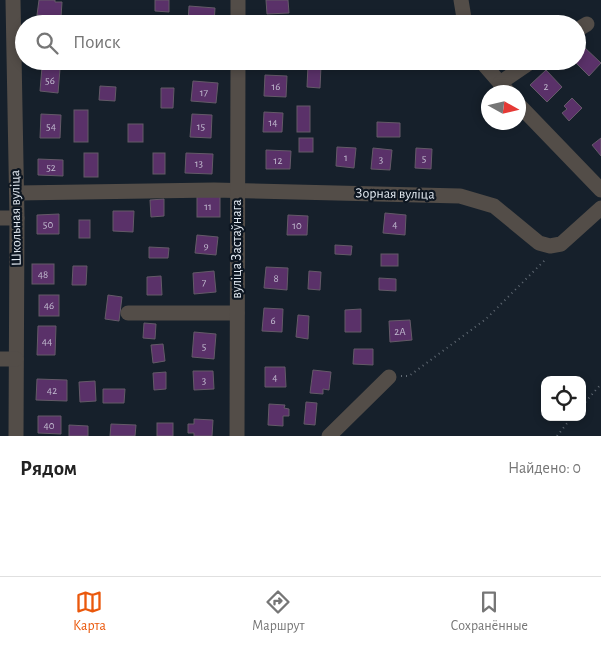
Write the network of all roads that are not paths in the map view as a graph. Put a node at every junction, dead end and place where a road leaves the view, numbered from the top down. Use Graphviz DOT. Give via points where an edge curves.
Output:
graph roads {
  1 [pos="13,0"];
  2 [pos="238,0"];
  3 [pos="461,0"];
  4 [pos="238,15"];
  5 [pos="464,15"];
  6 [pos="238,70"];
  7 [pos="489,70"];
  8 [pos="523,70"];
  9 [pos="7,81"];
  10 [pos="501,85"];
  11 [pos="507,85"];
  12 [pos="526,112"];
  13 [pos="237,190"];
  14 [pos="601,190"];
  15 [pos="16,193"];
  16 [pos="601,208"];
  17 [pos="0,218"];
  18 [pos="17,218"];
  19 [pos="128,313"];
  20 [pos="237,313"];
  21 [pos="0,359"];
  22 [pos="16,359"];
  23 [pos="389,377"];
  24 [pos="16,436"];
  25 [pos="237,436"];
  26 [pos="329,436"];
  1 -- 9 [label="street, Школьная вуліца"];
  2 -- 4 [label="street"];
  3 -- 5 [label="street"];
  6 -- 13 [label="street, вуліца Застаўнага"];
  7 -- 10 [label="street"];
  8 -- 11 [label="street"];
  9 -- 15 [label="street, Школьная вуліца"];
  12 -- 14 [label="street"];
  13 -- 15 [label="street, Зорная вуліца"];
  13 -- 16 [label="street, Зорная вуліца" via="460,196 494,206 539,243 550,246 561,244"];
  13 -- 20 [label="street, вуліца Застаўнага"];
  15 -- 18 [label="street, Школьная вуліца"];
  17 -- 18 [label="street"];
  18 -- 22 [label="street, Школьная вуліца"];
  19 -- 20 [label="street"];
  20 -- 25 [label="street, вуліца Застаўнага"];
  21 -- 22 [label="street"];
  22 -- 24 [label="street, Школьная вуліца"];
  23 -- 26 [label="street"];
}
